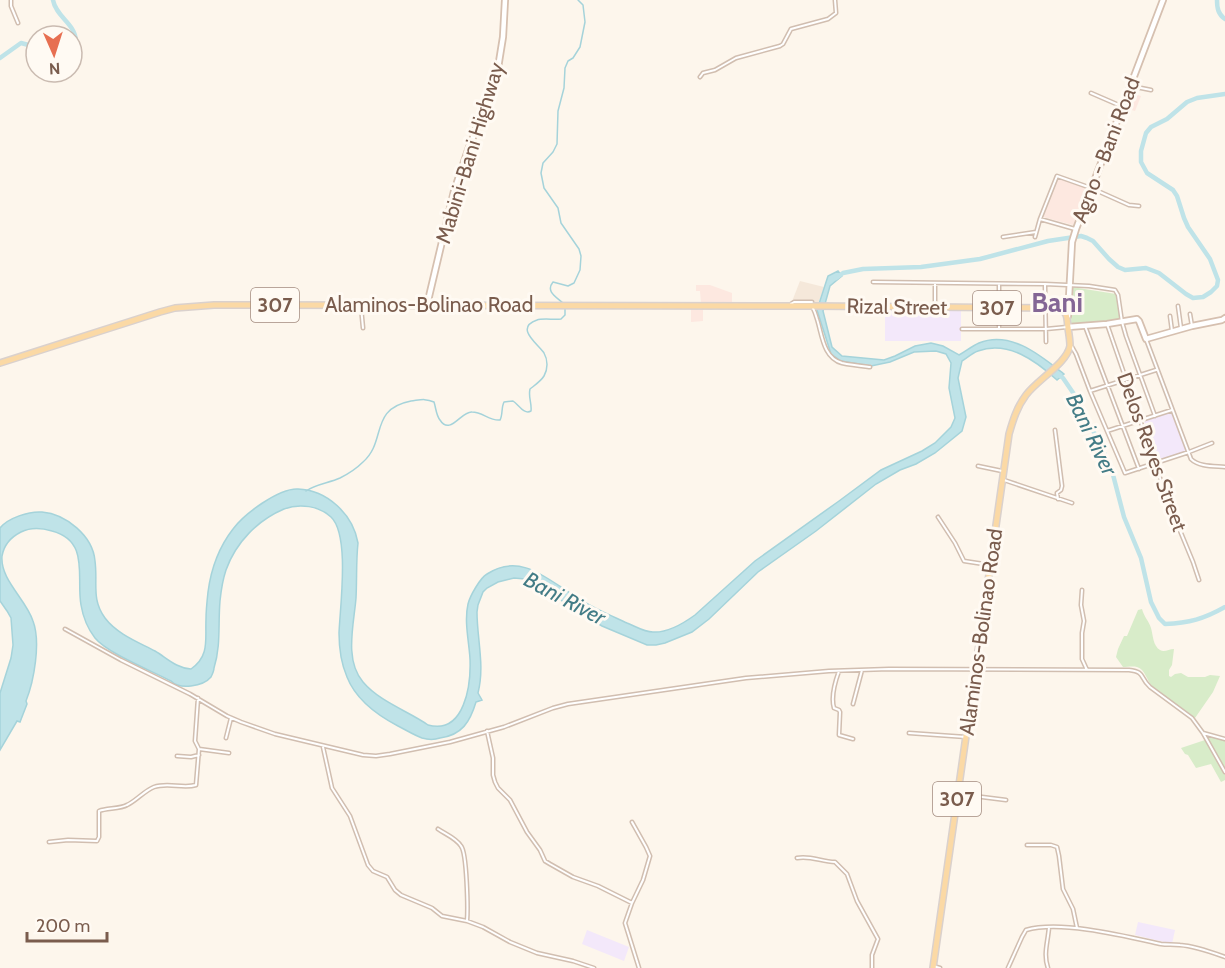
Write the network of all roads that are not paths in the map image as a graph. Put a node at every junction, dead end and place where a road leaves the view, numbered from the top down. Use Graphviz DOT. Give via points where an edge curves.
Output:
graph roads {
  1 [pos="12,0"];
  2 [pos="505,0"];
  3 [pos="835,0"];
  4 [pos="1163,0"];
  5 [pos="18,23"];
  6 [pos="700,77"];
  7 [pos="1131,86"];
  8 [pos="1151,90"];
  9 [pos="1091,93"];
  10 [pos="1123,106"];
  11 [pos="1091,189"];
  12 [pos="1138,206"];
  13 [pos="1040,219"];
  14 [pos="1075,230"];
  15 [pos="1036,232"];
  16 [pos="1003,237"];
  17 [pos="1035,237"];
  18 [pos="873,282"];
  19 [pos="936,283"];
  20 [pos="999,284"];
  21 [pos="1045,284"];
  22 [pos="1069,285"];
  23 [pos="813,304"];
  24 [pos="1068,304"];
  25 [pos="361,305"];
  26 [pos="427,306"];
  27 [pos="831,306"];
  28 [pos="1178,306"];
  29 [pos="935,308"];
  30 [pos="999,308"];
  31 [pos="1046,308"];
  32 [pos="1059,308"];
  33 [pos="1190,314"];
  34 [pos="1068,316"];
  35 [pos="1170,316"];
  36 [pos="1225,318"];
  37 [pos="1122,322"];
  38 [pos="1107,324"];
  39 [pos="1086,326"];
  40 [pos="1192,326"];
  41 [pos="1068,327"];
  42 [pos="363,328"];
  43 [pos="1181,328"];
  44 [pos="962,329"];
  45 [pos="999,329"];
  46 [pos="1046,329"];
  47 [pos="1172,331"];
  48 [pos="1146,339"];
  49 [pos="1046,342"];
  50 [pos="1070,345"];
  51 [pos="0,363"];
  52 [pos="870,367"];
  53 [pos="1156,370"];
  54 [pos="1140,375"];
  55 [pos="1125,380"];
  56 [pos="1107,385"];
  57 [pos="1090,391"];
  58 [pos="1172,410"];
  59 [pos="1155,416"];
  60 [pos="1140,420"];
  61 [pos="1122,426"];
  62 [pos="1056,430"];
  63 [pos="1107,431"];
  64 [pos="1212,443"];
  65 [pos="1189,452"];
  66 [pos="1156,463"];
  67 [pos="978,466"];
  68 [pos="1225,467"];
  69 [pos="1139,469"];
  70 [pos="1004,471"];
  71 [pos="1002,479"];
  72 [pos="1058,499"];
  73 [pos="1072,503"];
  74 [pos="938,517"];
  75 [pos="991,565"];
  76 [pos="1199,580"];
  77 [pos="1082,590"];
  78 [pos="65,629"];
  79 [pos="862,670"];
  80 [pos="976,670"];
  81 [pos="1087,670"];
  82 [pos="839,671"];
  83 [pos="198,698"];
  84 [pos="853,704"];
  85 [pos="231,718"];
  86 [pos="487,731"];
  87 [pos="909,733"];
  88 [pos="1203,733"];
  89 [pos="966,737"];
  90 [pos="226,738"];
  91 [pos="854,739"];
  92 [pos="1225,739"];
  93 [pos="323,746"];
  94 [pos="199,749"];
  95 [pos="229,753"];
  96 [pos="199,755"];
  97 [pos="177,756"];
  98 [pos="1225,772"];
  99 [pos="957,794"];
  100 [pos="1005,800"];
  101 [pos="632,822"];
  102 [pos="438,830"];
  103 [pos="49,842"];
  104 [pos="1027,845"];
  105 [pos="797,858"];
  106 [pos="632,903"];
  107 [pos="467,921"];
  108 [pos="1049,927"];
  109 [pos="1077,928"];
  110 [pos="1225,957"];
  111 [pos="933,967"];
  112 [pos="594,968"];
  113 [pos="639,968"];
  114 [pos="872,968"];
  115 [pos="940,968"];
  116 [pos="1008,968"];
  117 [pos="1048,968"];
  1 -- 5 [label="street" via="10,6"];
  2 -- 26 [label="main road, Mabini-Bani Highway" via="498,68 454,191"];
  3 -- 6 [label="street" via="836,13 828,20 790,29 780,46 736,58"];
  4 -- 7 [label="main road, Agno - Bani Road"];
  7 -- 8 [label="street"];
  7 -- 10 [label="main road, Agno - Bani Road"];
  9 -- 10 [label="street"];
  10 -- 11 [label="main road, Agno - Bani Road"];
  11 -- 12 [label="street" via="1129,206"];
  11 -- 13 [label="street" via="1057,176"];
  11 -- 14 [label="main road, Agno - Bani Road"];
  13 -- 14 [label="street"];
  13 -- 15 [label="street"];
  14 -- 22 [label="main road, Agno - Bani Road"];
  15 -- 16 [label="street"];
  15 -- 17 [label="street"];
  18 -- 19 [label="street"];
  19 -- 20 [label="street"];
  19 -- 29 [label="street"];
  20 -- 21 [label="street"];
  20 -- 30 [label="street"];
  21 -- 22 [label="street"];
  21 -- 31 [label="street"];
  22 -- 24 [label="main road, Agno - Bani Road"];
  22 -- 37 [label="street" via="1116,291"];
  23 -- 26 [label="main road, Alaminos-Bolinao Road / 307"];
  23 -- 27 [label="main road, Alaminos-Bolinao Road / 307"];
  23 -- 52 [label="street" via="831,356 842,363"];
  24 -- 32 [label="main road"];
  24 -- 34 [label="main road, Agno - Bani Road"];
  25 -- 26 [label="main road, Alaminos-Bolinao Road / 307"];
  25 -- 42 [label="street"];
  25 -- 51 [label="main road, Alaminos-Bolinao Road / 307" via="175,308"];
  27 -- 29 [label="main road, Rizal Street / 307"];
  28 -- 43 [label="street"];
  29 -- 30 [label="main road, Rizal Street / 307"];
  30 -- 31 [label="main road, Rizal Street / 307"];
  30 -- 45 [label="street"];
  31 -- 32 [label="main road, Rizal Street / 307"];
  31 -- 46 [label="street"];
  32 -- 34 [label="main road"];
  33 -- 40 [label="street"];
  34 -- 41 [label="main road"];
  35 -- 47 [label="street"];
  36 -- 40 [label="main road"];
  37 -- 38 [label="main road"];
  37 -- 48 [label="main road" via="1138,320"];
  37 -- 54 [label="street"];
  38 -- 39 [label="main road"];
  38 -- 55 [label="street, Delos Reyes Street"];
  39 -- 41 [label="main road"];
  39 -- 56 [label="street"];
  40 -- 43 [label="main road"];
  41 -- 46 [label="street"];
  41 -- 50 [label="main road"];
  43 -- 47 [label="main road"];
  44 -- 45 [label="street"];
  45 -- 46 [label="street"];
  46 -- 49 [label="street"];
  47 -- 48 [label="main road"];
  48 -- 53 [label="street"];
  50 -- 57 [label="street"];
  50 -- 70 [label="main road, Alaminos-Bolinao Road / 307" via="1065,357 1024,398 1009,434"];
  53 -- 54 [label="street"];
  53 -- 58 [label="street"];
  54 -- 55 [label="street"];
  54 -- 59 [label="street"];
  55 -- 56 [label="street"];
  55 -- 60 [label="street, Delos Reyes Street"];
  56 -- 57 [label="street"];
  56 -- 61 [label="street"];
  57 -- 63 [label="street"];
  58 -- 59 [label="street"];
  58 -- 65 [label="street"];
  59 -- 60 [label="street"];
  60 -- 61 [label="street"];
  60 -- 66 [label="street, Delos Reyes Street"];
  61 -- 63 [label="street"];
  61 -- 69 [label="street"];
  62 -- 72 [label="street" via="1062,486"];
  63 -- 69 [label="street" via="1125,473"];
  64 -- 65 [label="street"];
  65 -- 66 [label="street"];
  65 -- 68 [label="street" via="1195,462"];
  66 -- 69 [label="street"];
  66 -- 76 [label="street, Delos Reyes Street"];
  67 -- 70 [label="street"];
  70 -- 71 [label="main road, Alaminos-Bolinao Road / 307"];
  71 -- 72 [label="street"];
  71 -- 75 [label="main road, Alaminos-Bolinao Road / 307"];
  72 -- 73 [label="street"];
  74 -- 75 [label="street" via="964,561"];
  75 -- 80 [label="main road, Alaminos-Bolinao Road / 307"];
  77 -- 81 [label="street" via="1082,659"];
  78 -- 83 [label="street"];
  79 -- 80 [label="street"];
  79 -- 82 [label="street"];
  79 -- 84 [label="street"];
  80 -- 81 [label="street"];
  80 -- 89 [label="main road, Alaminos-Bolinao Road / 307"];
  81 -- 88 [label="street" via="1138,671 1150,687 1192,718"];
  82 -- 86 [label="street" via="746,678 568,704"];
  82 -- 91 [label="street" via="833,704 840,712 839,735"];
  83 -- 85 [label="street"];
  83 -- 94 [label="street" via="195,741"];
  85 -- 90 [label="street"];
  85 -- 93 [label="street"];
  86 -- 93 [label="street" via="376,756"];
  86 -- 106 [label="street" via="495,782 510,800 545,861"];
  87 -- 89 [label="street"];
  88 -- 92 [label="street"];
  88 -- 98 [label="street"];
  89 -- 99 [label="main road, Alaminos-Bolinao Road / 307"];
  93 -- 107 [label="street" via="332,788 350,816 370,868 387,877 401,895 445,917"];
  94 -- 95 [label="street"];
  94 -- 96 [label="street"];
  96 -- 97 [label="street"];
  96 -- 103 [label="street" via="196,785 155,787 125,806 99,811 97,841"];
  99 -- 100 [label="street"];
  99 -- 111 [label="main road, Alaminos-Bolinao Road / 307"];
  101 -- 106 [label="street" via="650,856"];
  102 -- 107 [label="street" via="459,843 464,851"];
  104 -- 109 [label="street" via="1057,847 1063,889"];
  105 -- 114 [label="street" via="835,862 847,874 878,939"];
  106 -- 113 [label="street" via="625,922"];
  107 -- 112 [label="street" via="537,953"];
  108 -- 109 [label="street"];
  108 -- 116 [label="street" via="1026,930"];
  108 -- 117 [label="street" via="1045,952"];
  109 -- 110 [label="street" via="1181,945"];
  111 -- 115 [label="street"];
}
